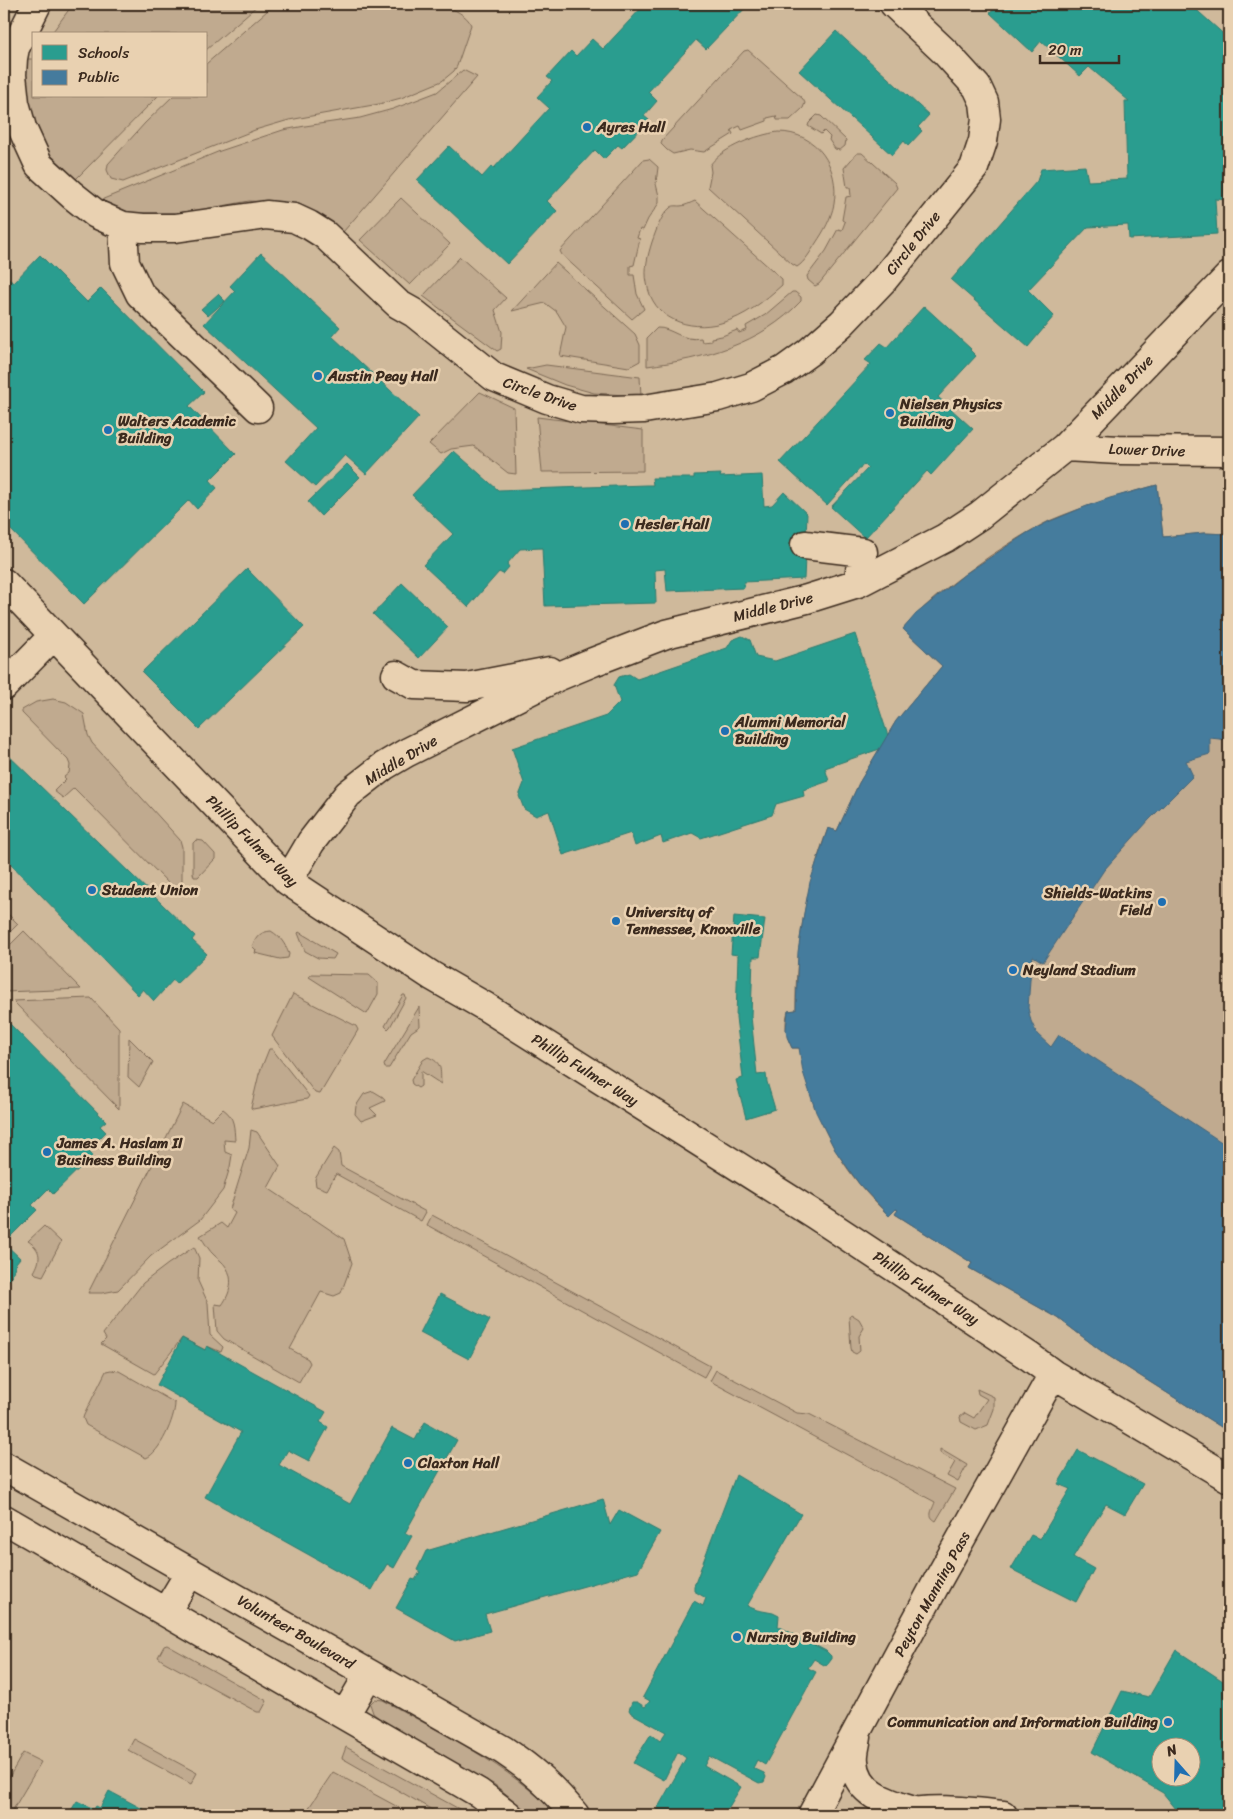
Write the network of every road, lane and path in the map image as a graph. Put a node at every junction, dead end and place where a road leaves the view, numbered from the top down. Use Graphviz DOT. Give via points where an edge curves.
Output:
graph roads {
  1 [pos="36,4"];
  2 [pos="894,4"];
  3 [pos="9,38"];
  4 [pos="4,138"];
  5 [pos="39,164"];
  6 [pos="123,226"];
  7 [pos="1229,276"];
  8 [pos="258,408"];
  9 [pos="1065,447"];
  10 [pos="1229,451"];
  11 [pos="806,545"];
  12 [pos="4,583"];
  13 [pos="858,583"];
  14 [pos="54,636"];
  15 [pos="593,662"];
  16 [pos="396,675"];
  17 [pos="4,686"];
  18 [pos="288,881"];
  19 [pos="1053,1374"];
  20 [pos="4,1466"];
  21 [pos="1229,1478"];
  22 [pos="4,1518"];
  23 [pos="190,1572"];
  24 [pos="166,1612"];
  25 [pos="369,1674"];
  26 [pos="345,1715"];
  27 [pos="858,1731"];
  28 [pos="908,1813"];
  29 [pos="508,1815"];
  30 [pos="575,1815"];
  31 [pos="812,1815"];
  32 [pos="1003,1815"];
  1 -- 3 [label="street, Circle Drive"];
  2 -- 6 [label="street, Circle Drive" via="977,87 984,102 986,119 984,141 974,168 885,278 842,323 784,370 751,387 718,397 644,409 581,409 494,378 414,313 398,304 325,235 294,218 266,215 175,228"];
  3 -- 5 [label="street, Circle Drive" via="15,102 22,128"];
  4 -- 5 [label="street"];
  5 -- 6 [label="street, Circle Drive" via="96,214"];
  6 -- 8 [label="street" via="125,263 140,294"];
  7 -- 9 [label="street, Middle Drive"];
  9 -- 10 [label="street, Lower Drive"];
  9 -- 13 [label="street, Middle Drive" via="980,515 945,538"];
  11 -- 13 [label="street" via="863,552"];
  12 -- 14 [label="street, Phillip Fulmer Way"];
  13 -- 15 [label="street, Middle Drive" via="666,634"];
  14 -- 17 [label="street"];
  14 -- 18 [label="street, Phillip Fulmer Way"];
  15 -- 16 [label="street" via="467,687 414,685"];
  15 -- 18 [label="street, Middle Drive" via="557,677 384,766 348,794 311,842"];
  18 -- 19 [label="street, Phillip Fulmer Way" via="432,976 824,1220"];
  19 -- 21 [label="street, Phillip Fulmer Way"];
  19 -- 27 [label="street, Peyton Manning Pass"];
  20 -- 23 [label="street, Volunteer Boulevard"];
  22 -- 24 [label="street"];
  23 -- 24 [label="street"];
  23 -- 25 [label="street, Volunteer Boulevard"];
  24 -- 26 [label="street"];
  25 -- 26 [label="street"];
  25 -- 30 [label="street, Volunteer Boulevard" via="532,1769"];
  26 -- 29 [label="street" via="479,1793"];
  27 -- 28 [label="street" via="854,1760 857,1774 866,1788 881,1800"];
  27 -- 31 [label="street, Peyton Manning Pass"];
  28 -- 32 [label="street"];
}
